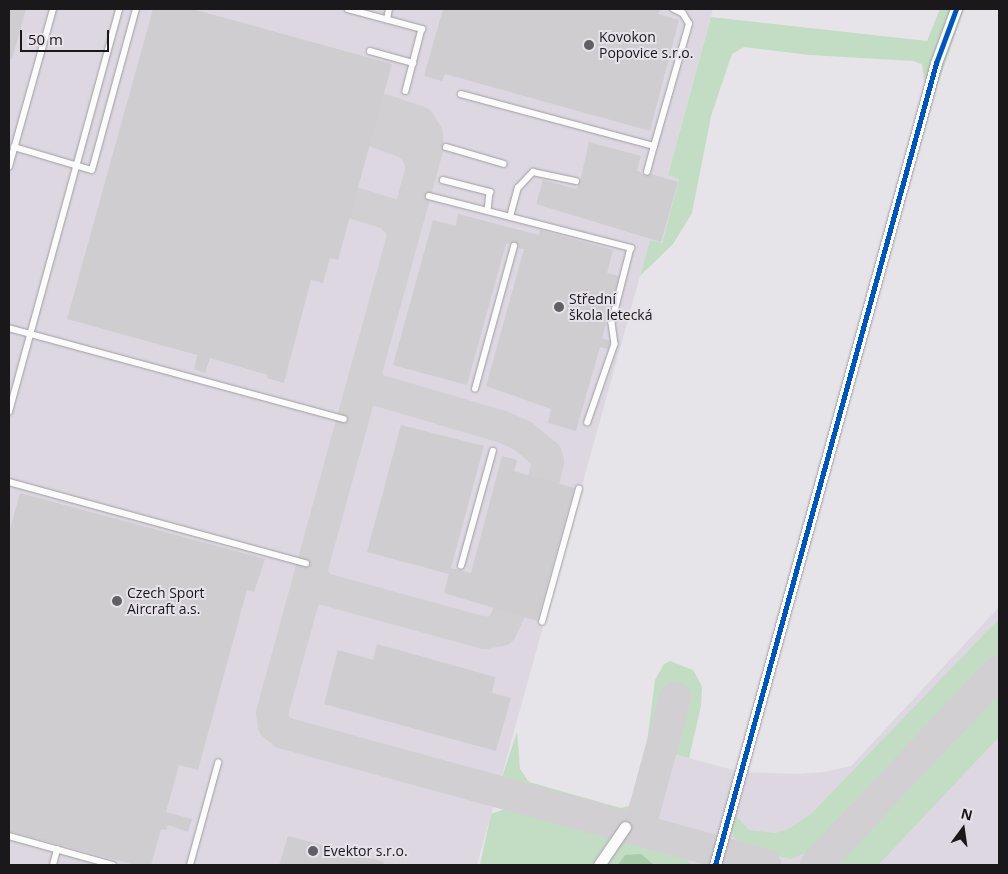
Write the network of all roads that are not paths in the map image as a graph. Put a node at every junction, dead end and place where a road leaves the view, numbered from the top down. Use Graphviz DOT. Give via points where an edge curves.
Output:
graph roads {
  1 [pos="53,9"];
  2 [pos="119,9"];
  3 [pos="136,9"];
  4 [pos="348,9"];
  5 [pos="389,9"];
  6 [pos="672,9"];
  7 [pos="956,9"];
  8 [pos="386,20"];
  9 [pos="370,51"];
  10 [pos="413,62"];
  11 [pos="406,91"];
  12 [pos="462,94"];
  13 [pos="654,146"];
  14 [pos="14,147"];
  15 [pos="446,147"];
  16 [pos="504,164"];
  17 [pos="76,165"];
  18 [pos="9,167"];
  19 [pos="647,172"];
  20 [pos="443,180"];
  21 [pos="576,181"];
  22 [pos="430,196"];
  23 [pos="488,212"];
  24 [pos="510,217"];
  25 [pos="514,246"];
  26 [pos="9,328"];
  27 [pos="31,334"];
  28 [pos="475,388"];
  29 [pos="9,412"];
  30 [pos="344,419"];
  31 [pos="588,422"];
  32 [pos="492,451"];
  33 [pos="9,482"];
  34 [pos="579,489"];
  35 [pos="306,563"];
  36 [pos="461,566"];
  37 [pos="542,622"];
  38 [pos="218,763"];
  39 [pos="625,827"];
  40 [pos="9,836"];
  41 [pos="57,850"];
  42 [pos="53,865"];
  43 [pos="113,865"];
  44 [pos="190,865"];
  45 [pos="599,865"];
  46 [pos="715,865"];
  1 -- 14 [label="lane"];
  2 -- 17 [label="lane"];
  3 -- 17 [label="lane" via="92,170"];
  4 -- 8 [label="lane"];
  5 -- 8 [label="lane"];
  6 -- 13 [label="lane" via="683,14 689,24"];
  7 -- 46 [label="street" via="933,72"];
  8 -- 10 [label="lane" via="422,29"];
  9 -- 10 [label="lane"];
  10 -- 11 [label="lane"];
  12 -- 13 [label="lane"];
  13 -- 19 [label="lane"];
  14 -- 17 [label="lane"];
  14 -- 18 [label="lane"];
  15 -- 16 [label="lane"];
  17 -- 27 [label="lane"];
  20 -- 23 [label="lane" via="490,192"];
  21 -- 24 [label="lane" via="533,172 518,188"];
  22 -- 23 [label="lane"];
  23 -- 24 [label="lane"];
  24 -- 31 [label="lane" via="631,248 612,323 615,344"];
  25 -- 28 [label="lane"];
  26 -- 27 [label="lane"];
  27 -- 29 [label="lane"];
  27 -- 30 [label="lane"];
  32 -- 36 [label="lane"];
  33 -- 35 [label="lane"];
  34 -- 37 [label="lane"];
  38 -- 44 [label="lane"];
  39 -- 45 [label="street"];
  40 -- 41 [label="lane"];
  41 -- 42 [label="lane"];
  41 -- 43 [label="lane"];
}
